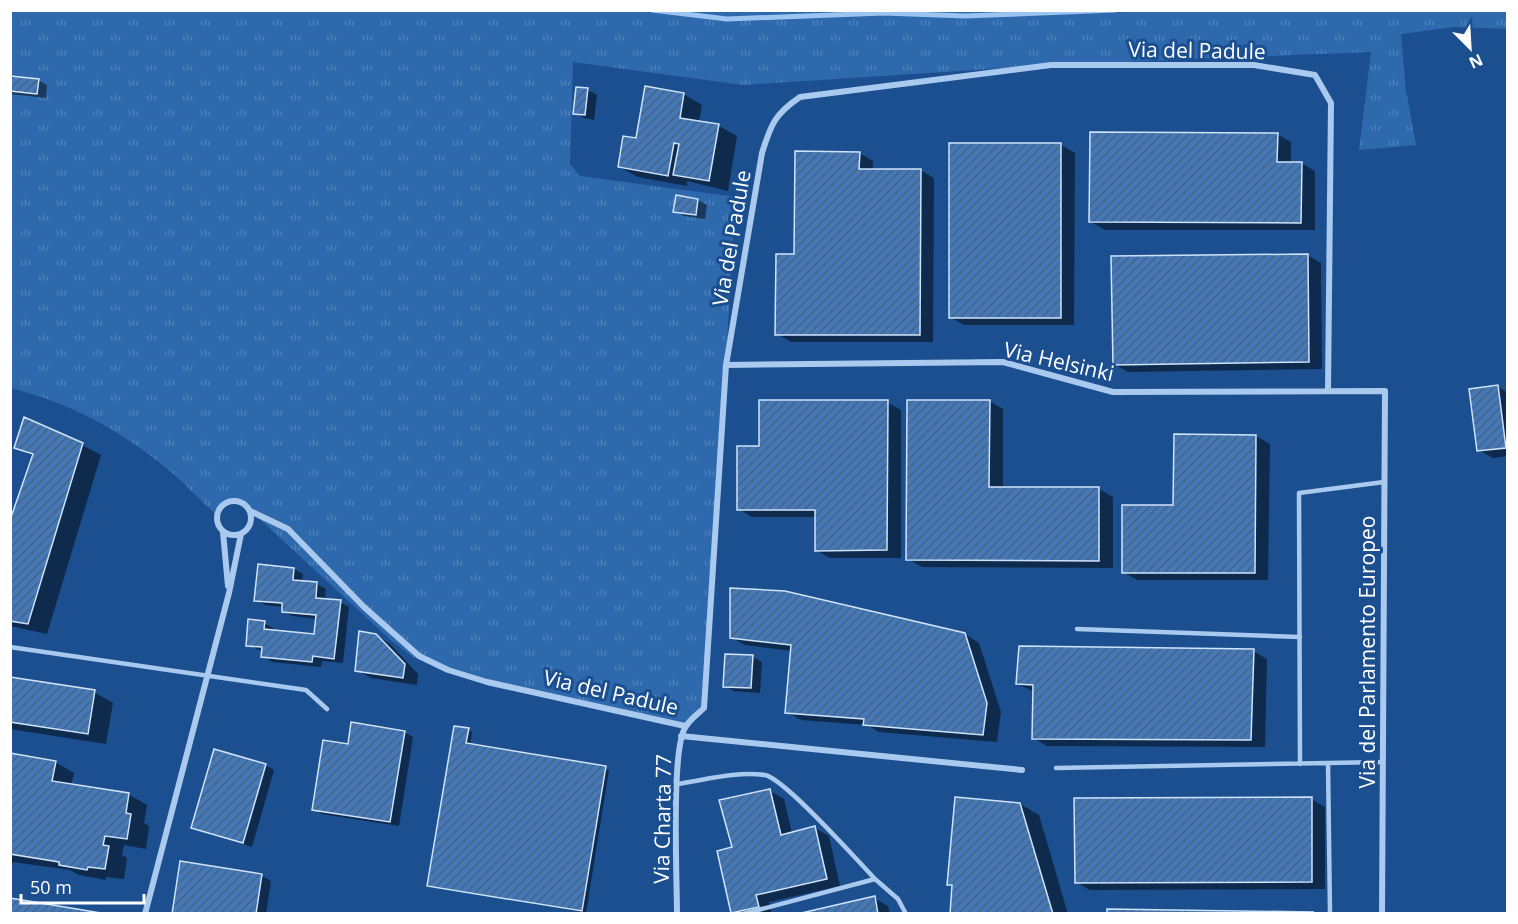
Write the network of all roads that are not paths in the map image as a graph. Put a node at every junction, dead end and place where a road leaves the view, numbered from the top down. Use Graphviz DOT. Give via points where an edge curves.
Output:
graph roads {
  1 [pos="726,365"];
  2 [pos="1328,391"];
  3 [pos="1384,391"];
  4 [pos="1384,482"];
  5 [pos="250,511"];
  6 [pos="223,532"];
  7 [pos="241,534"];
  8 [pos="229,593"];
  9 [pos="1077,629"];
  10 [pos="1300,637"];
  11 [pos="10,647"];
  12 [pos="207,677"];
  13 [pos="327,709"];
  14 [pos="685,726"];
  15 [pos="681,736"];
  16 [pos="1383,762"];
  17 [pos="1300,764"];
  18 [pos="1328,764"];
  19 [pos="1056,768"];
  20 [pos="1022,770"];
  21 [pos="677,784"];
  22 [pos="875,879"];
  23 [pos="145,914"];
  24 [pos="677,914"];
  25 [pos="743,914"];
  26 [pos="906,914"];
  27 [pos="1330,914"];
  28 [pos="1382,914"];
  1 -- 2 [label="street, Via Helsinki" via="1003,362 1113,392"];
  1 -- 2 [label="street, Via del Padule" via="762,153 780,111 800,97 1051,65 1254,65 1315,75 1331,103"];
  1 -- 14 [label="street, Via del Padule" via="704,708"];
  2 -- 3 [label="street, Via Helsinki"];
  3 -- 4 [label="street, Via del Parlamento Europeo"];
  4 -- 10 [label="lane" via="1299,493"];
  4 -- 16 [label="street, Via del Parlamento Europeo"];
  5 -- 6 [label="street, Via del Padule" via="240,502 225,504 218,515"];
  5 -- 7 [label="street, Via del Padule" via="251,522"];
  5 -- 14 [label="street, Via del Padule" via="288,529 364,607 419,656 487,682"];
  6 -- 7 [label="street"];
  6 -- 8 [label="street, Via del Padule"];
  7 -- 8 [label="street, Via del Padule"];
  8 -- 12 [label="street, Via del Padule"];
  9 -- 10 [label="lane"];
  10 -- 17 [label="lane"];
  11 -- 12 [label="lane"];
  12 -- 13 [label="lane" via="306,690"];
  12 -- 23 [label="street, Via del Padule"];
  14 -- 15 [label="street, Via Charta 77"];
  15 -- 20 [label="street"];
  15 -- 21 [label="street, Via Charta 77"];
  16 -- 18 [label="lane"];
  16 -- 28 [label="street, Via del Parlamento Europeo"];
  17 -- 18 [label="lane"];
  17 -- 19 [label="lane"];
  18 -- 27 [label="lane"];
  21 -- 22 [label="lane" via="767,775 785,788"];
  21 -- 24 [label="street, Via Charta 77"];
  22 -- 25 [label="lane"];
  22 -- 26 [label="lane" via="898,899"];
}
